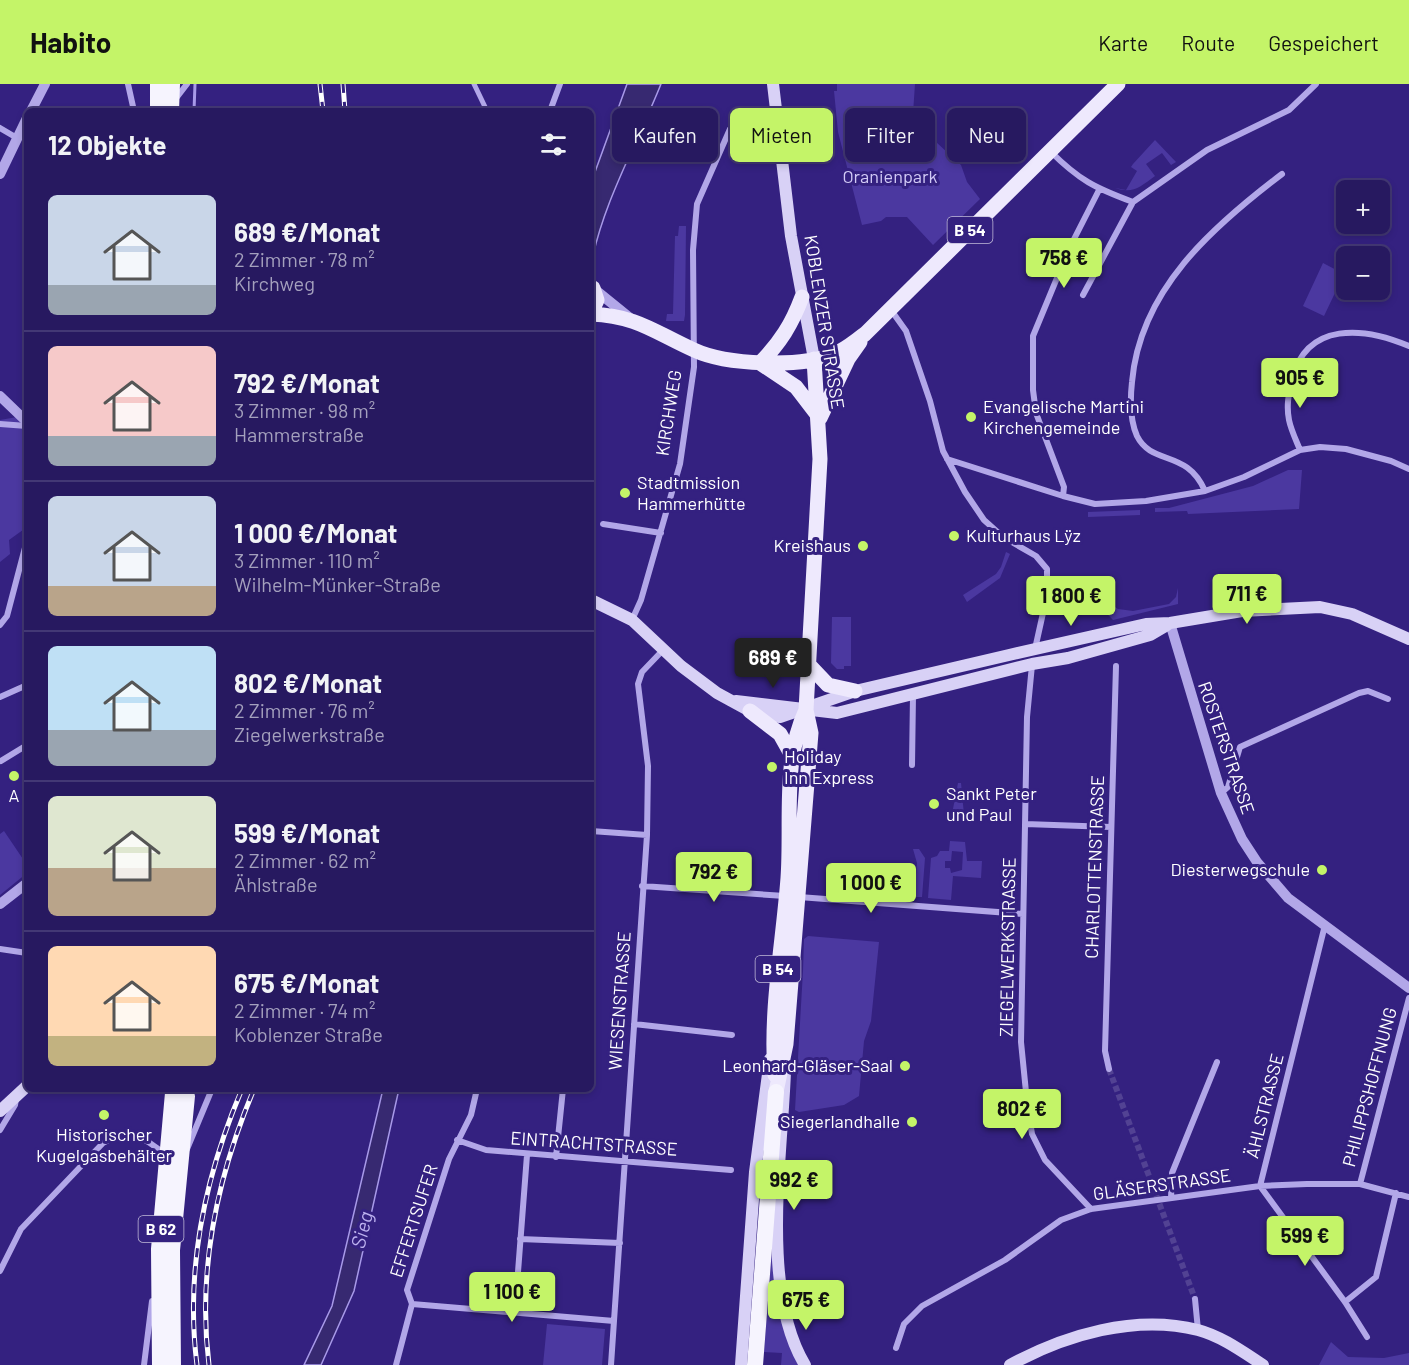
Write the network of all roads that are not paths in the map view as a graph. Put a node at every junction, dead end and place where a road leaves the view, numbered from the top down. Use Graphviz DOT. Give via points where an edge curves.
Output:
graph roads {
  1 [pos="45,84"];
  2 [pos="128,84"];
  3 [pos="158,84"];
  4 [pos="187,84"];
  5 [pos="474,84"];
  6 [pos="560,84"];
  7 [pos="773,84"];
  8 [pos="1316,84"];
  9 [pos="1115,85"];
  10 [pos="174,89"];
  11 [pos="33,108"];
  12 [pos="133,108"];
  13 [pos="158,108"];
  14 [pos="172,108"];
  15 [pos="486,108"];
  16 [pos="551,108"];
  17 [pos="776,108"];
  18 [pos="24,124"];
  19 [pos="0,128"];
  20 [pos="730,129"];
  21 [pos="17,138"];
  22 [pos="1050,151"];
  23 [pos="782,162"];
  24 [pos="0,174"];
  25 [pos="1281,174"];
  26 [pos="1099,190"];
  27 [pos="1132,202"];
  28 [pos="594,289"];
  29 [pos="594,292"];
  30 [pos="1083,295"];
  31 [pos="802,297"];
  32 [pos="594,307"];
  33 [pos="890,309"];
  34 [pos="594,314"];
  35 [pos="632,319"];
  36 [pos="865,334"];
  37 [pos="1409,346"];
  38 [pos="694,351"];
  39 [pos="814,359"];
  40 [pos="760,363"];
  41 [pos="0,396"];
  42 [pos="820,418"];
  43 [pos="24,421"];
  44 [pos="0,424"];
  45 [pos="24,424"];
  46 [pos="1300,450"];
  47 [pos="947,459"];
  48 [pos="1409,469"];
  49 [pos="1205,491"];
  50 [pos="1063,496"];
  51 [pos="603,524"];
  52 [pos="661,532"];
  53 [pos="24,551"];
  54 [pos="594,601"];
  55 [pos="632,620"];
  56 [pos="1170,623"];
  57 [pos="0,625"];
  58 [pos="1409,639"];
  59 [pos="664,649"];
  60 [pos="1035,650"];
  61 [pos="1032,664"];
  62 [pos="808,665"];
  63 [pos="1116,666"];
  64 [pos="909,679"];
  65 [pos="24,686"];
  66 [pos="855,691"];
  67 [pos="913,695"];
  68 [pos="0,698"];
  69 [pos="1388,699"];
  70 [pos="735,701"];
  71 [pos="806,710"];
  72 [pos="750,711"];
  73 [pos="24,748"];
  74 [pos="794,759"];
  75 [pos="1,761"];
  76 [pos="912,765"];
  77 [pos="1221,793"];
  78 [pos="1025,824"];
  79 [pos="1111,827"];
  80 [pos="594,831"];
  81 [pos="647,835"];
  82 [pos="24,885"];
  83 [pos="642,886"];
  84 [pos="792,897"];
  85 [pos="0,904"];
  86 [pos="1023,914"];
  87 [pos="1326,924"];
  88 [pos="0,949"];
  89 [pos="24,953"];
  90 [pos="1409,988"];
  91 [pos="1409,998"];
  92 [pos="634,1024"];
  93 [pos="732,1035"];
  94 [pos="779,1043"];
  95 [pos="1217,1062"];
  96 [pos="1109,1069"];
  97 [pos="24,1088"];
  98 [pos="181,1092"];
  99 [pos="211,1092"];
  100 [pos="476,1092"];
  101 [pos="563,1092"];
  102 [pos="776,1092"];
  103 [pos="16,1095"];
  104 [pos="0,1111"];
  105 [pos="0,1130"];
  106 [pos="457,1140"];
  107 [pos="526,1155"];
  108 [pos="556,1157"];
  109 [pos="625,1161"];
  110 [pos="175,1168"];
  111 [pos="731,1170"];
  112 [pos="1360,1184"];
  113 [pos="1260,1186"];
  114 [pos="1396,1193"];
  115 [pos="1409,1197"];
  116 [pos="1171,1198"];
  117 [pos="1092,1209"];
  118 [pos="520,1239"];
  119 [pos="620,1243"];
  120 [pos="0,1271"];
  121 [pos="1195,1299"];
  122 [pos="1346,1302"];
  123 [pos="412,1304"];
  124 [pos="516,1311"];
  125 [pos="614,1321"];
  126 [pos="1198,1330"];
  127 [pos="1367,1337"];
  128 [pos="896,1348"];
  129 [pos="144,1365"];
  130 [pos="160,1365"];
  131 [pos="173,1365"];
  132 [pos="396,1365"];
  133 [pos="611,1365"];
  134 [pos="741,1365"];
  135 [pos="755,1365"];
  136 [pos="805,1365"];
  137 [pos="1010,1365"];
  138 [pos="1263,1365"];
  1 -- 11 [label="street"];
  2 -- 12 [label="street"];
  3 -- 13 [label="highway"];
  4 -- 10 [label="street"];
  5 -- 15 [label="street"];
  6 -- 16 [label="street"];
  7 -- 17 [label="main road, KOBLENZER STRASSE"];
  8 -- 27 [label="street" via="1289,110 1207,150"];
  9 -- 22 [label="main road, B 54"];
  10 -- 14 [label="highway"];
  18 -- 21 [label="street"];
  19 -- 21 [label="street"];
  20 -- 38 [label="street, KIRCHWEG" via="697,204 693,250"];
  21 -- 24 [label="street"];
  22 -- 26 [label="street" via="1075,176"];
  22 -- 33 [label="main road, B 54"];
  23 -- 31 [label="main road, KOBLENZER STRASSE"];
  25 -- 49 [label="street" via="1225,218 1188,256 1152,312 1134,363 1131,396 1138,437 1152,452 1187,465"];
  26 -- 27 [label="street"];
  26 -- 50 [label="street" via="1069,249 1033,336 1036,413 1064,487"];
  27 -- 30 [label="street"];
  28 -- 35 [label="street"];
  29 -- 32 [label="main road"];
  31 -- 39 [label="main road, KOBLENZER STRASSE"];
  31 -- 40 [label="main road" via="780,343"];
  33 -- 36 [label="main road, B 54"];
  33 -- 47 [label="street" via="906,331 918,362"];
  34 -- 35 [label="main road, B 54"];
  35 -- 38 [label="main road, B 54"];
  36 -- 39 [label="main road, B 54" via="834,354"];
  36 -- 42 [label="main road, B 54" via="848,359"];
  37 -- 46 [label="street" via="1366,333 1322,336 1307,347 1295,369 1287,398 1289,421"];
  38 -- 40 [label="main road, B 54" via="726,361"];
  38 -- 52 [label="street, KIRCHWEG" via="680,464"];
  39 -- 40 [label="main road, B 54"];
  39 -- 42 [label="main road, KOBLENZER STRASSE / B 54"];
  40 -- 42 [label="main road" via="796,387"];
  41 -- 43 [label="street"];
  42 -- 62 [label="main road, KOBLENZER STRASSE / B 54"];
  44 -- 45 [label="street"];
  46 -- 48 [label="street" via="1346,449"];
  46 -- 49 [label="street"];
  47 -- 50 [label="street"];
  47 -- 60 [label="street" via="984,520 1003,537 1036,556 1047,569 1047,595"];
  49 -- 50 [label="street" via="1146,501 1095,504"];
  51 -- 52 [label="street"];
  52 -- 55 [label="street, KIRCHWEG"];
  53 -- 57 [label="street" via="7,616"];
  54 -- 55 [label="main road"];
  55 -- 59 [label="main road"];
  56 -- 58 [label="main road" via="1253,610 1320,607 1352,614"];
  56 -- 60 [label="main road" via="1146,624"];
  56 -- 61 [label="main road" via="1149,635"];
  56 -- 77 [label="street, ROSTERSTRASSE"];
  59 -- 70 [label="main road" via="699,681"];
  59 -- 81 [label="street, WIESENSTRASSE" via="642,672 638,684 648,766"];
  60 -- 61 [label="main road"];
  60 -- 64 [label="main road"];
  61 -- 67 [label="main road"];
  61 -- 78 [label="street, ZIEGELWERKSTRASSE"];
  62 -- 66 [label="main road" via="828,685"];
  62 -- 71 [label="main road, KOBLENZER STRASSE / B 54"];
  63 -- 79 [label="street, CHARLOTTENSTRASSE"];
  64 -- 66 [label="main road"];
  64 -- 67 [label="main road"];
  65 -- 68 [label="street"];
  66 -- 71 [label="main road"];
  67 -- 71 [label="main road" via="837,713"];
  67 -- 76 [label="street"];
  69 -- 77 [label="street" via="1368,691 1359,693 1240,747 1228,787"];
  70 -- 71 [label="main road"];
  70 -- 72 [label="main road"];
  71 -- 72 [label="main road" via="780,717"];
  71 -- 74 [label="main road, KOBLENZER STRASSE / B 54" via="796,731"];
  71 -- 84 [label="main road, KOBLENZER STRASSE / B 54" via="811,732"];
  72 -- 74 [label="main road" via="780,734"];
  73 -- 75 [label="street"];
  74 -- 84 [label="main road, KOBLENZER STRASSE / B 54"];
  77 -- 87 [label="street, ROSTERSTRASSE" via="1242,839 1269,878 1288,898"];
  78 -- 79 [label="street"];
  78 -- 86 [label="street, ZIEGELWERKSTRASSE"];
  79 -- 96 [label="street, CHARLOTTENSTRASSE" via="1105,1051"];
  80 -- 81 [label="street"];
  81 -- 83 [label="street, WIESENSTRASSE"];
  82 -- 85 [label="street"];
  83 -- 84 [label="street"];
  83 -- 92 [label="street, WIESENSTRASSE"];
  84 -- 86 [label="street"];
  84 -- 94 [label="main road, KOBLENZER STRASSE / B 54"];
  86 -- 117 [label="street, ZIEGELWERKSTRASSE" via="1021,1042 1032,1134 1046,1160"];
  87 -- 90 [label="street, ROSTERSTRASSE"];
  87 -- 113 [label="street, ÄHLSTRASSE"];
  88 -- 89 [label="street"];
  91 -- 112 [label="street, PHILIPPSHOFFNUNG"];
  92 -- 93 [label="street"];
  92 -- 109 [label="street, WIESENSTRASSE"];
  94 -- 102 [label="main road, KOBLENZER STRASSE / B 54"];
  94 -- 134 [label="main road, KOBLENZER STRASSE" via="755,1172"];
  94 -- 136 [label="main road, KOBLENZER STRASSE" via="777,1257 786,1320"];
  95 -- 116 [label="street" via="1172,1173"];
  97 -- 103 [label="main road"];
  98 -- 130 [label="highway, B 62, bridge" via="159,1249"];
  98 -- 131 [label="highway, B 62, bridge" via="172,1250"];
  99 -- 110 [label="street" via="191,1143"];
  100 -- 106 [label="street, EFFERTSUFER" via="471,1115"];
  101 -- 108 [label="street"];
  102 -- 135 [label="highway, B 54"];
  103 -- 104 [label="main road"];
  103 -- 105 [label="street" via="15,1105"];
  106 -- 107 [label="street, EINTRACHTSTRASSE" via="486,1150"];
  106 -- 123 [label="street, EFFERTSUFER" via="407,1290"];
  107 -- 108 [label="street, EINTRACHTSTRASSE"];
  107 -- 118 [label="street"];
  108 -- 109 [label="street, EINTRACHTSTRASSE"];
  109 -- 111 [label="street, EINTRACHTSTRASSE"];
  109 -- 119 [label="street, WIESENSTRASSE"];
  110 -- 120 [label="street" via="164,1153 130,1134 118,1134 103,1143 21,1229"];
  110 -- 129 [label="street"];
  112 -- 113 [label="street, GLÄSERSTRASSE"];
  112 -- 114 [label="street, GLÄSERSTRASSE"];
  113 -- 116 [label="street, GLÄSERSTRASSE"];
  113 -- 122 [label="street, ÄHLSTRASSE"];
  114 -- 115 [label="street, GLÄSERSTRASSE"];
  114 -- 122 [label="street" via="1376,1278"];
  116 -- 117 [label="street, GLÄSERSTRASSE"];
  117 -- 128 [label="street, GLÄSERSTRASSE" via="1061,1220 1005,1260 922,1306 904,1324"];
  118 -- 119 [label="street"];
  118 -- 124 [label="street"];
  119 -- 125 [label="street, WIESENSTRASSE"];
  121 -- 126 [label="street"];
  122 -- 127 [label="street, ÄHLSTRASSE"];
  123 -- 124 [label="street"];
  123 -- 132 [label="street, EFFERTSUFER"];
  124 -- 125 [label="street"];
  125 -- 133 [label="street, WIESENSTRASSE"];
  126 -- 137 [label="main road" via="1148,1325 1108,1329 1063,1340"];
  126 -- 138 [label="main road"];
}
